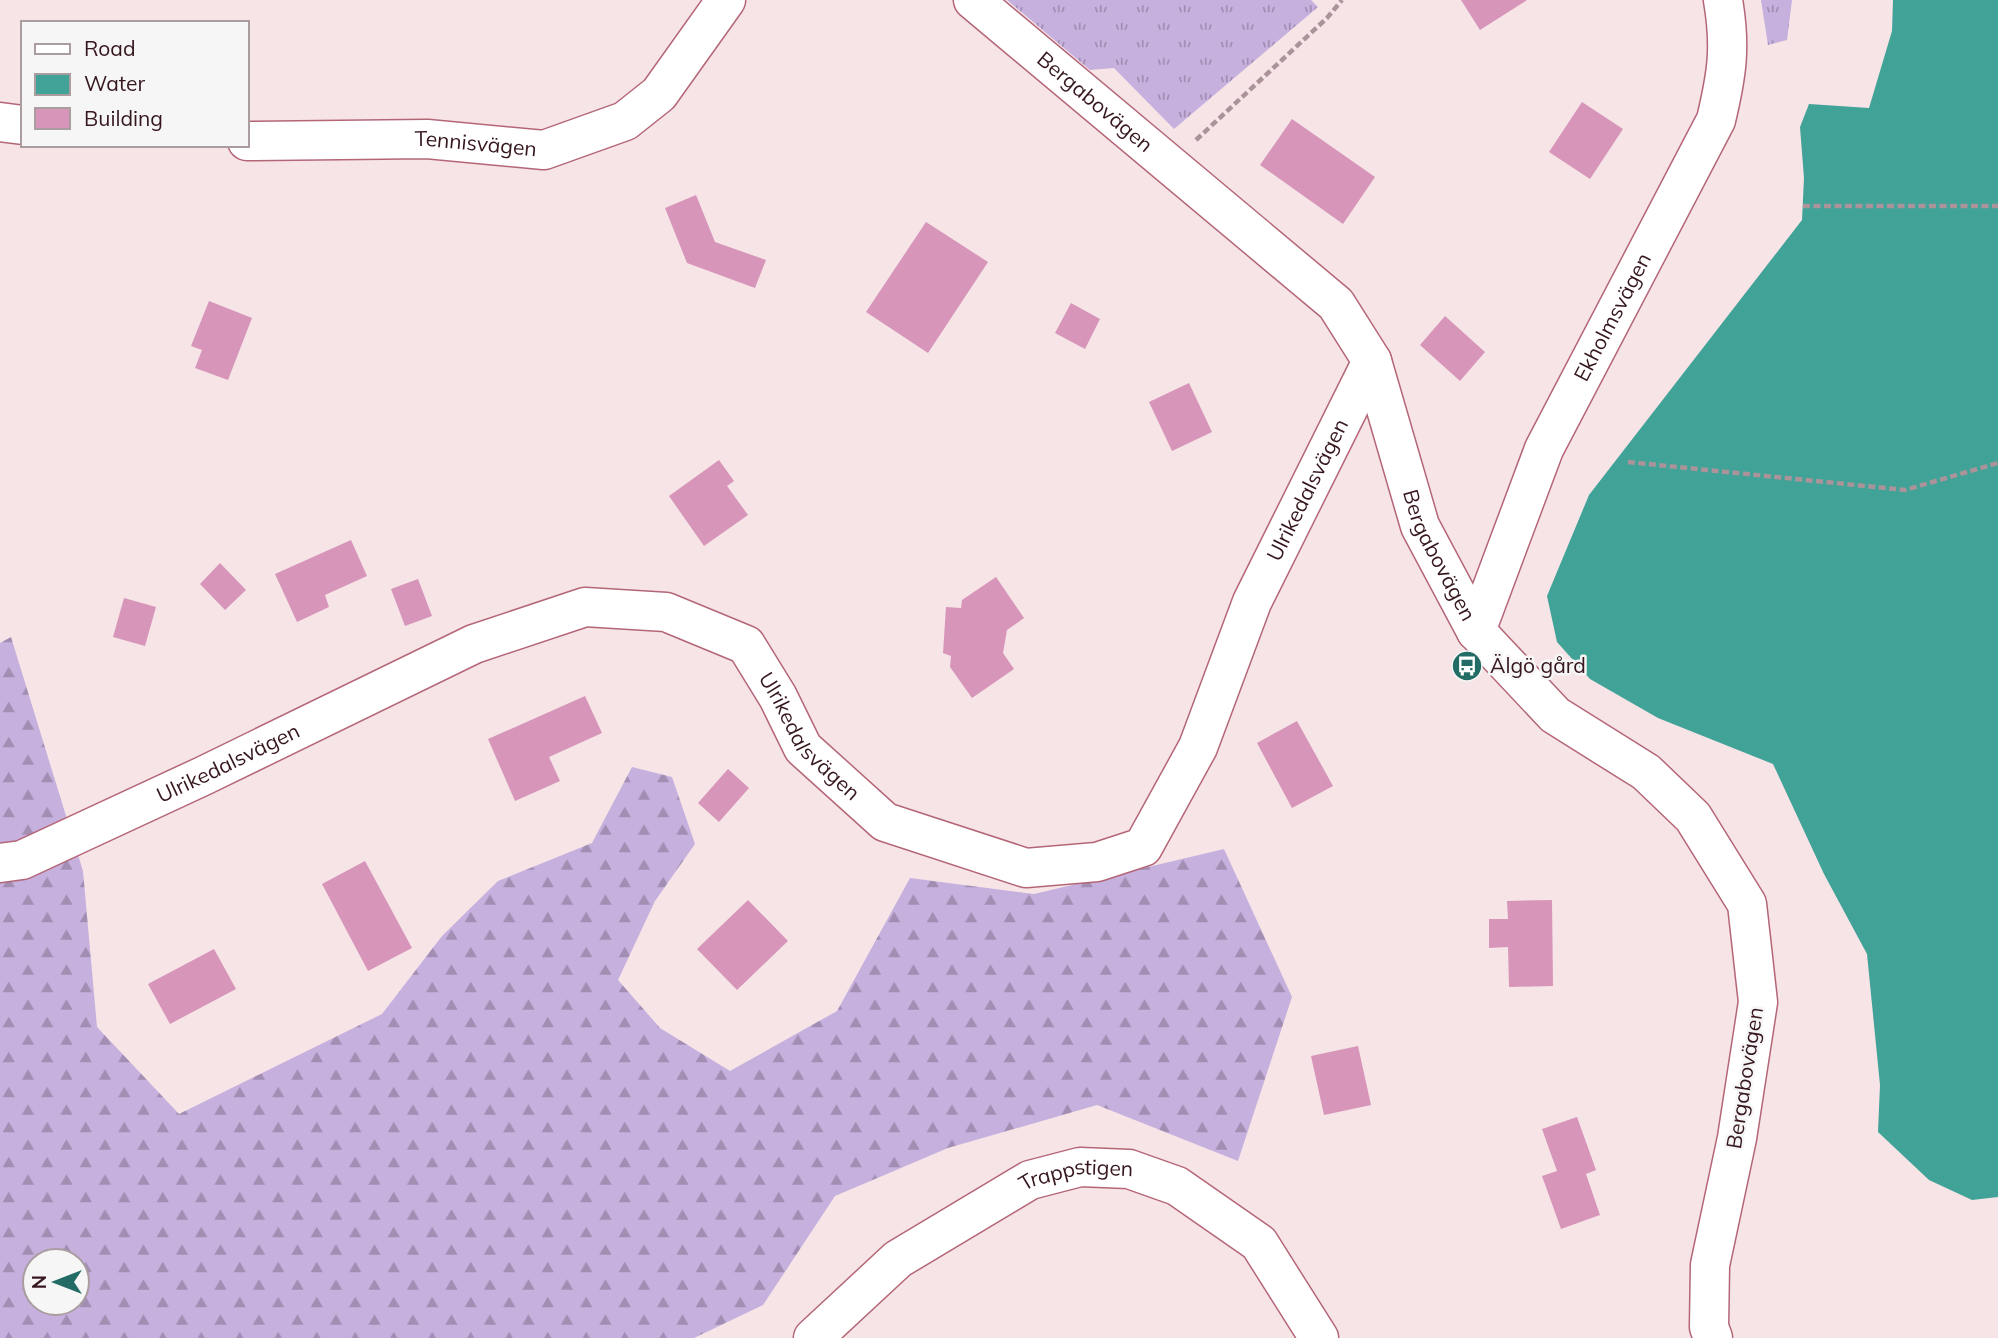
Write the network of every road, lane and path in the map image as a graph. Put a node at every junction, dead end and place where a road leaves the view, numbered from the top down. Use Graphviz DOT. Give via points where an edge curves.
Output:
graph roads {
  1 [pos="726,0"];
  2 [pos="973,0"];
  3 [pos="1342,0"];
  4 [pos="1723,0"];
  5 [pos="0,122"];
  6 [pos="21,125"];
  7 [pos="248,141"];
  8 [pos="1170,163"];
  9 [pos="1803,206"];
  10 [pos="1998,206"];
  11 [pos="1372,361"];
  12 [pos="1628,462"];
  13 [pos="1998,463"];
  14 [pos="1476,631"];
  15 [pos="0,863"];
  16 [pos="813,1338"];
  17 [pos="1319,1338"];
  18 [pos="1713,1338"];
  1 -- 7 [label="street, Tennisvägen" via="659,94 625,121 544,150 427,139"];
  2 -- 8 [label="street, Bergabovägen"];
  3 -- 8 [label="path"];
  4 -- 14 [label="street, Ekholmsvägen" via="1728,33 1726,77 1716,120 1544,449"];
  5 -- 6 [label="street"];
  8 -- 11 [label="street, Bergabovägen" via="1336,304"];
  9 -- 10 [label="path"];
  11 -- 14 [label="street, Bergabovägen" via="1420,526"];
  11 -- 15 [label="street, Ulrikedalsvägen" via="1252,602 1198,747 1143,847 1097,862 1026,868 885,822 803,748 746,645 666,612 584,607 474,644 22,860"];
  12 -- 13 [label="path" via="1905,490"];
  14 -- 18 [label="street, Bergabovägen" via="1555,715 1646,772 1693,817 1747,904 1758,1002 1737,1138 1710,1265 1709,1327"];
  16 -- 17 [label="street, Trappstigen" via="898,1259 1031,1180 1080,1167 1129,1169 1177,1186 1259,1243"];
}
